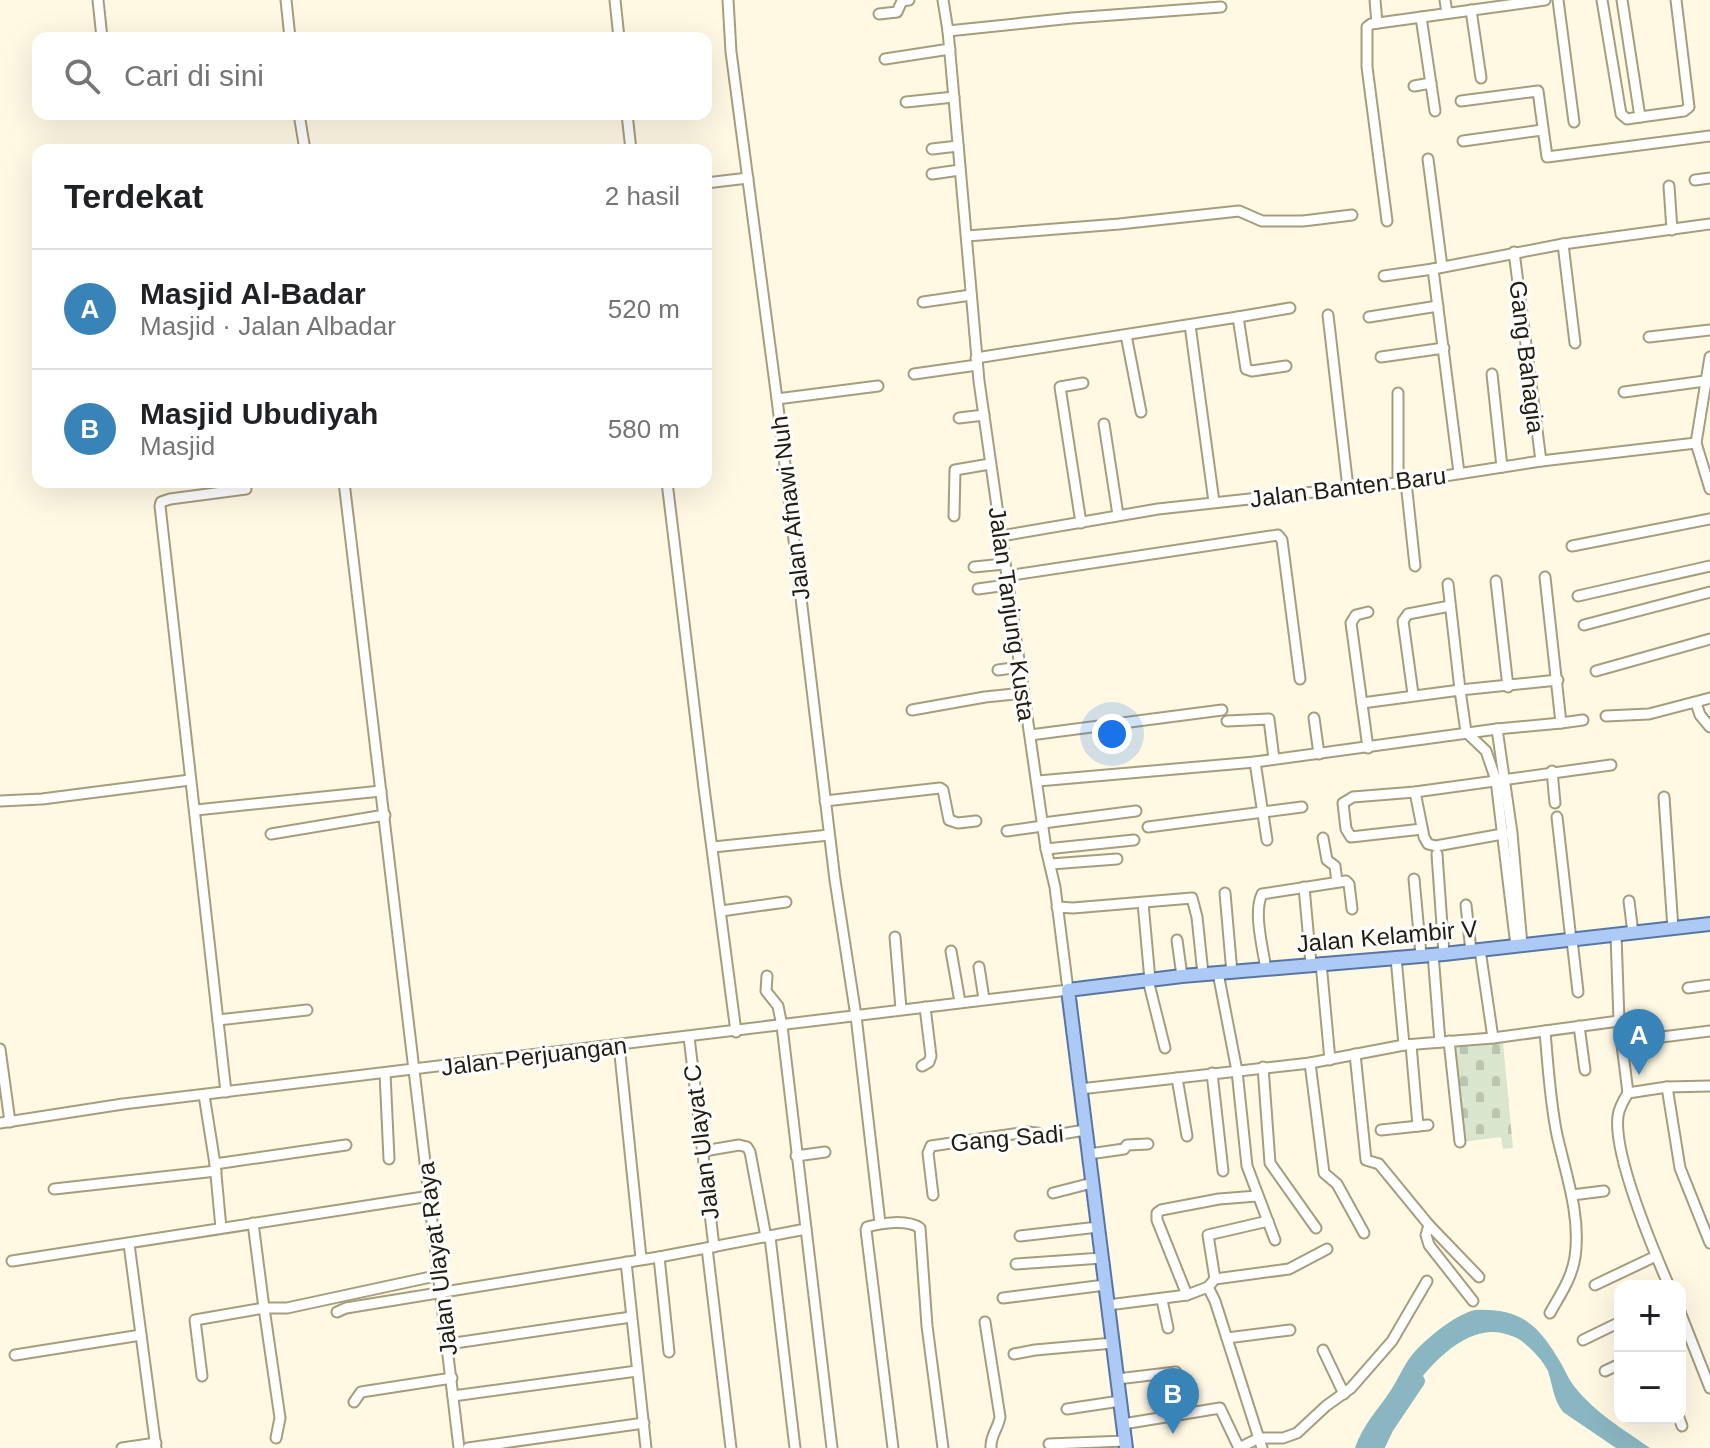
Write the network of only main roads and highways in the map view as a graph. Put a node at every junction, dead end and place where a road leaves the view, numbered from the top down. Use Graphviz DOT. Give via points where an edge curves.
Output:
graph roads {
  1 [pos="1710,924"];
  2 [pos="1126,1445"];
  1 -- 2 [label="main road, Jalan Kelambir V" via="1068,990"];
}
